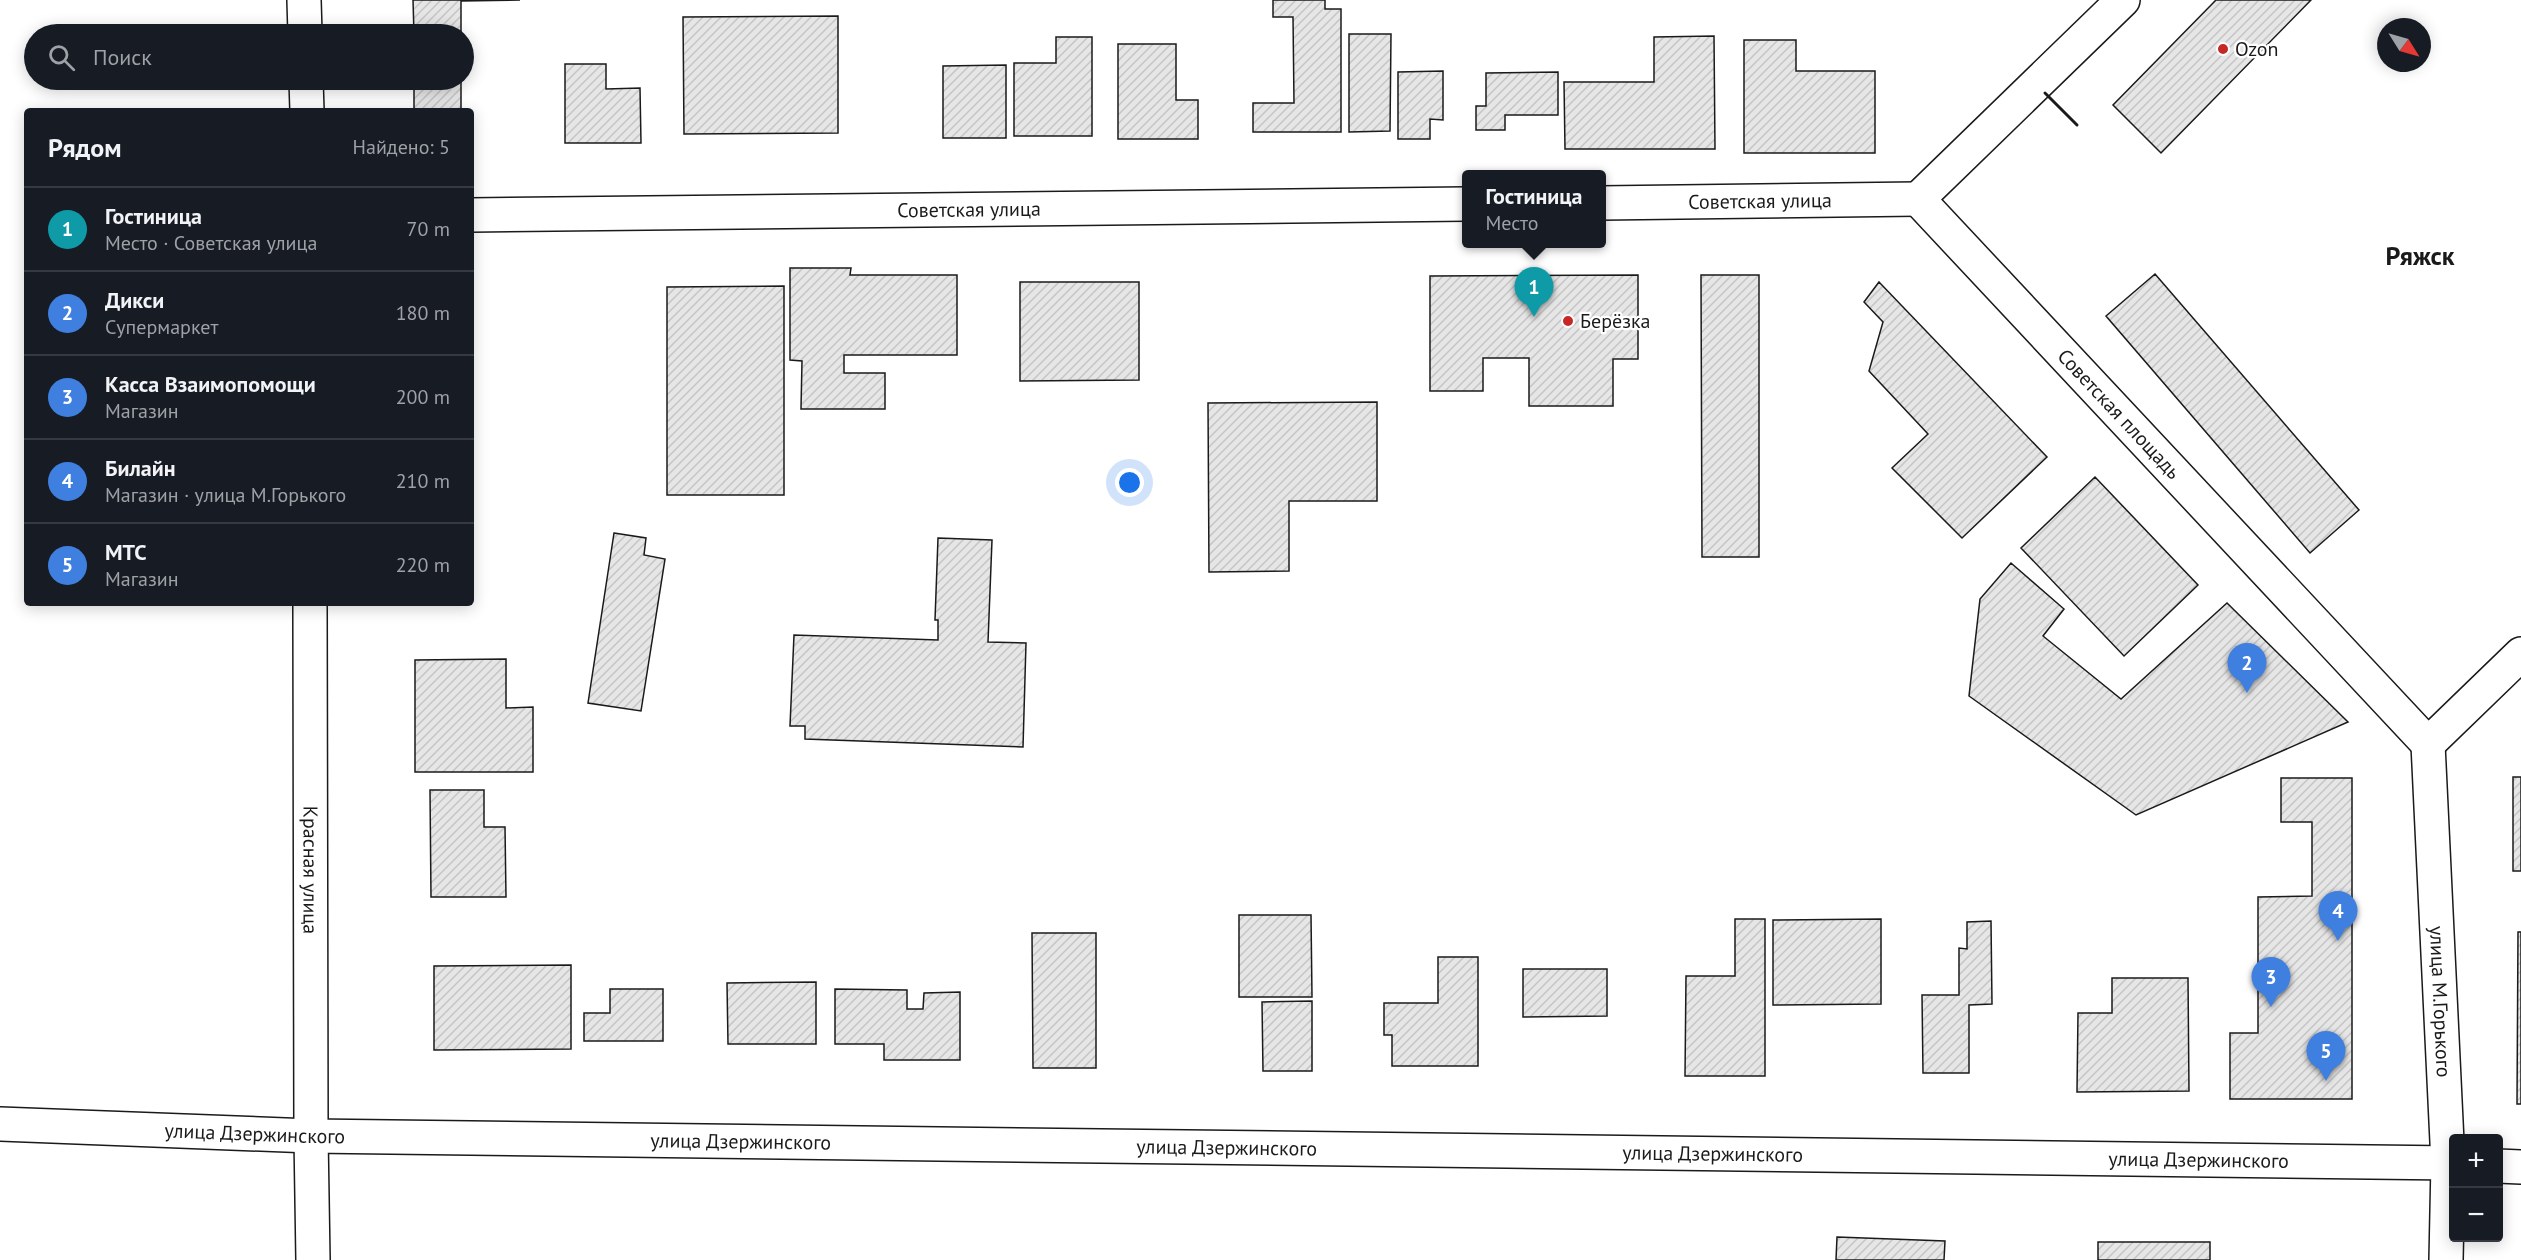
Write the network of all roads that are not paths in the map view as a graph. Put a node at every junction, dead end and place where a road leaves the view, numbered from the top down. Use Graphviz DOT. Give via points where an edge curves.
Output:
graph roads {
  1 [pos="304,0"];
  2 [pos="2123,0"];
  3 [pos="305,24"];
  4 [pos="306,90"];
  5 [pos="307,108"];
  6 [pos="1918,200"];
  7 [pos="1606,203"];
  8 [pos="1462,204"];
  9 [pos="474,215"];
  10 [pos="310,606"];
  11 [pos="2521,654"];
  12 [pos="2428,744"];
  13 [pos="0,1124"];
  14 [pos="2449,1134"];
  15 [pos="311,1136"];
  16 [pos="2449,1163"];
  17 [pos="2503,1166"];
  18 [pos="2521,1167"];
  19 [pos="2450,1188"];
  20 [pos="313,1260"];
  21 [pos="2446,1260"];
  1 -- 3 [label="street"];
  2 -- 6 [label="street"];
  4 -- 5 [label="street"];
  6 -- 7 [label="street, Советская улица"];
  6 -- 12 [label="street, Советская площадь"];
  8 -- 9 [label="street, Советская улица"];
  10 -- 15 [label="street, Красная улица"];
  11 -- 12 [label="street"];
  12 -- 14 [label="street, улица М.Горького"];
  13 -- 15 [label="street, улица Дзержинского"];
  15 -- 16 [label="street, улица Дзержинского"];
  15 -- 20 [label="street, Красная улица"];
  17 -- 18 [label="street"];
  19 -- 21 [label="street, улица М.Горького"];
}
